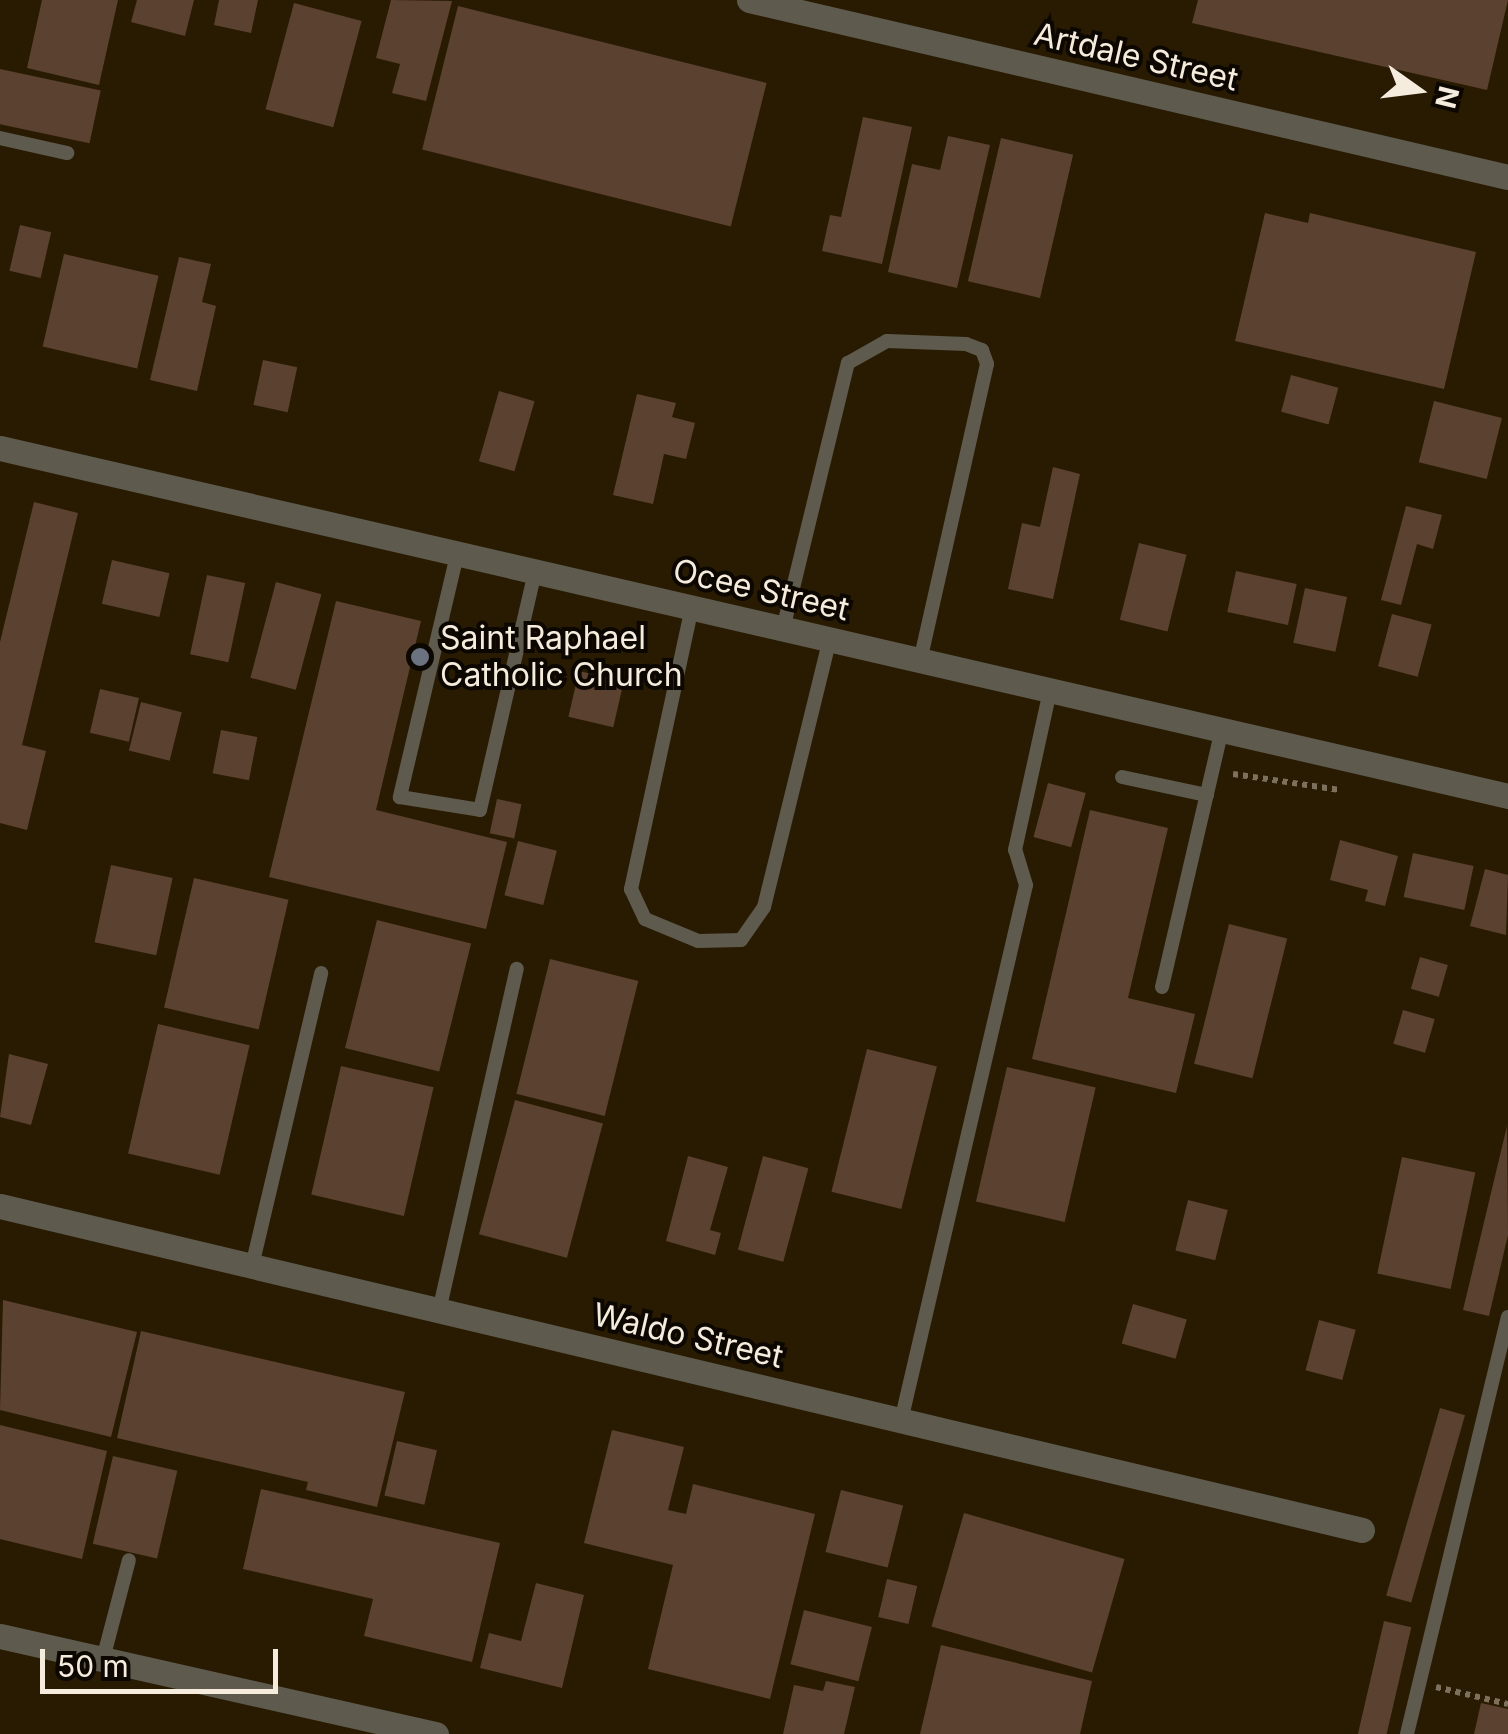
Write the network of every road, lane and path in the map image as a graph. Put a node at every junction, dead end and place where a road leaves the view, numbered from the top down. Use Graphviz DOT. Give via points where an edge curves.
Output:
graph roads {
  1 [pos="750,0"];
  2 [pos="0,138"];
  3 [pos="67,153"];
  4 [pos="1508,177"];
  5 [pos="0,448"];
  6 [pos="457,554"];
  7 [pos="535,572"];
  8 [pos="692,607"];
  9 [pos="783,629"];
  10 [pos="830,640"];
  11 [pos="920,660"];
  12 [pos="1050,690"];
  13 [pos="1222,730"];
  14 [pos="1212,771"];
  15 [pos="1122,777"];
  16 [pos="1340,790"];
  17 [pos="1207,795"];
  18 [pos="1508,796"];
  19 [pos="518,970"];
  20 [pos="321,973"];
  21 [pos="1162,987"];
  22 [pos="0,1206"];
  23 [pos="252,1266"];
  24 [pos="439,1310"];
  25 [pos="1508,1317"];
  26 [pos="901,1420"];
  27 [pos="1362,1530"];
  28 [pos="128,1560"];
  29 [pos="0,1636"];
  30 [pos="104,1659"];
  31 [pos="1420,1682"];
  32 [pos="1508,1704"];
  33 [pos="436,1734"];
  34 [pos="1407,1734"];
  1 -- 4 [label="street, Artdale Street"];
  2 -- 3 [label="lane"];
  5 -- 6 [label="street, Ocee Street"];
  6 -- 7 [label="street, Ocee Street"];
  6 -- 7 [label="lane" via="400,797 480,810"];
  7 -- 8 [label="street, Ocee Street"];
  8 -- 9 [label="street, Ocee Street"];
  8 -- 10 [label="lane" via="631,889 645,919 687,938 741,940 754,928"];
  9 -- 10 [label="street, Ocee Street"];
  9 -- 11 [label="lane" via="848,363 887,342 966,344 982,350 988,364"];
  10 -- 11 [label="street, Ocee Street"];
  11 -- 12 [label="street, Ocee Street"];
  12 -- 13 [label="street, Ocee Street"];
  12 -- 26 [label="lane" via="1016,850 1026,885"];
  13 -- 14 [label="lane"];
  13 -- 18 [label="street, Ocee Street"];
  14 -- 16 [label="path"];
  14 -- 17 [label="lane"];
  15 -- 17 [label="lane"];
  17 -- 21 [label="lane"];
  19 -- 24 [label="lane"];
  20 -- 23 [label="lane"];
  22 -- 23 [label="street, Waldo Street"];
  23 -- 24 [label="street, Waldo Street"];
  24 -- 26 [label="street, Waldo Street"];
  25 -- 31 [label="lane"];
  26 -- 27 [label="street, Waldo Street"];
  28 -- 30 [label="lane"];
  29 -- 30 [label="street"];
  30 -- 33 [label="street"];
  31 -- 32 [label="path"];
  31 -- 34 [label="lane"];
}
